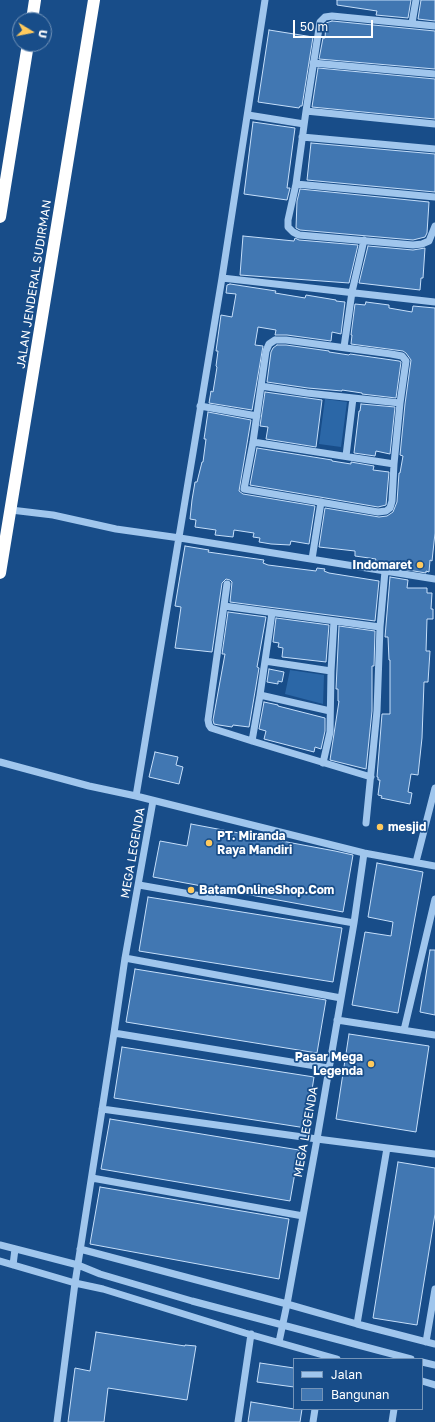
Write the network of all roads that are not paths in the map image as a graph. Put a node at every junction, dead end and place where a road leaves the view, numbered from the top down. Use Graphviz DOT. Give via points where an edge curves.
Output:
graph roads {
  1 [pos="35,0"];
  2 [pos="94,0"];
  3 [pos="265,0"];
  4 [pos="416,0"];
  5 [pos="33,12"];
  6 [pos="412,23"];
  7 [pos="435,26"];
  8 [pos="27,52"];
  9 [pos="313,62"];
  10 [pos="435,74"];
  11 [pos="306,110"];
  12 [pos="248,115"];
  13 [pos="304,124"];
  14 [pos="435,124"];
  15 [pos="302,137"];
  16 [pos="435,149"];
  17 [pos="296,184"];
  18 [pos="435,197"];
  19 [pos="0,217"];
  20 [pos="435,226"];
  21 [pos="364,240"];
  22 [pos="222,278"];
  23 [pos="352,292"];
  24 [pos="435,302"];
  25 [pos="344,348"];
  26 [pos="261,386"];
  27 [pos="353,398"];
  28 [pos="400,404"];
  29 [pos="200,406"];
  30 [pos="256,416"];
  31 [pos="253,442"];
  32 [pos="346,456"];
  33 [pos="394,464"];
  34 [pos="321,502"];
  35 [pos="11,510"];
  36 [pos="180,538"];
  37 [pos="312,559"];
  38 [pos="385,571"];
  39 [pos="0,573"];
  40 [pos="435,579"];
  41 [pos="227,584"];
  42 [pos="224,606"];
  43 [pos="272,613"];
  44 [pos="334,621"];
  45 [pos="380,627"];
  46 [pos="265,661"];
  47 [pos="331,671"];
  48 [pos="260,695"];
  49 [pos="330,711"];
  50 [pos="252,741"];
  51 [pos="0,762"];
  52 [pos="323,763"];
  53 [pos="371,777"];
  54 [pos="435,788"];
  55 [pos="136,796"];
  56 [pos="153,801"];
  57 [pos="366,823"];
  58 [pos="364,854"];
  59 [pos="416,862"];
  60 [pos="435,866"];
  61 [pos="139,885"];
  62 [pos="435,899"];
  63 [pos="354,923"];
  64 [pos="125,958"];
  65 [pos="341,998"];
  66 [pos="337,1020"];
  67 [pos="404,1030"];
  68 [pos="114,1033"];
  69 [pos="435,1035"];
  70 [pos="328,1068"];
  71 [pos="102,1109"];
  72 [pos="317,1139"];
  73 [pos="435,1146"];
  74 [pos="387,1148"];
  75 [pos="434,1154"];
  76 [pos="92,1178"];
  77 [pos="303,1216"];
  78 [pos="0,1245"];
  79 [pos="16,1249"];
  80 [pos="80,1249"];
  81 [pos="0,1261"];
  82 [pos="13,1265"];
  83 [pos="78,1265"];
  84 [pos="75,1283"];
  85 [pos="435,1290"];
  86 [pos="287,1304"];
  87 [pos="357,1324"];
  88 [pos="283,1325"];
  89 [pos="251,1334"];
  90 [pos="279,1342"];
  91 [pos="426,1342"];
  92 [pos="435,1344"];
  93 [pos="324,1357"];
  94 [pos="407,1358"];
  95 [pos="423,1362"];
  96 [pos="435,1365"];
  97 [pos="423,1381"];
  98 [pos="435,1385"];
  99 [pos="315,1410"];
  100 [pos="394,1410"];
  101 [pos="57,1422"];
  102 [pos="238,1422"];
  103 [pos="313,1422"];
  104 [pos="392,1422"];
  1 -- 5 [label="highway"];
  2 -- 35 [label="highway, JALAN JENDERAL SUDIRMAN"];
  3 -- 12 [label="street"];
  4 -- 6 [label="street"];
  6 -- 7 [label="street"];
  6 -- 9 [label="street" via="325,17 320,22"];
  8 -- 19 [label="highway"];
  9 -- 10 [label="street"];
  9 -- 11 [label="street"];
  11 -- 13 [label="street"];
  11 -- 14 [label="street"];
  12 -- 13 [label="street"];
  12 -- 22 [label="street"];
  13 -- 15 [label="street"];
  15 -- 16 [label="street"];
  15 -- 17 [label="street"];
  17 -- 18 [label="street"];
  17 -- 21 [label="street" via="288,220 288,227 293,232 299,235"];
  20 -- 21 [label="street" via="430,242 422,244"];
  21 -- 23 [label="street"];
  22 -- 23 [label="street"];
  22 -- 29 [label="street"];
  23 -- 24 [label="street"];
  23 -- 25 [label="street"];
  25 -- 26 [label="street" via="275,340 269,344 266,351"];
  25 -- 28 [label="street" via="402,356 406,360"];
  26 -- 27 [label="street"];
  26 -- 30 [label="street"];
  27 -- 28 [label="street"];
  27 -- 32 [label="street"];
  28 -- 33 [label="street"];
  29 -- 30 [label="street"];
  29 -- 36 [label="street"];
  30 -- 31 [label="street"];
  31 -- 32 [label="street"];
  31 -- 34 [label="street" via="244,489"];
  32 -- 33 [label="street"];
  33 -- 34 [label="street" via="392,501 386,511 378,512"];
  34 -- 37 [label="street"];
  35 -- 36 [label="street"];
  35 -- 39 [label="highway, JALAN JENDERAL SUDIRMAN"];
  36 -- 37 [label="street"];
  36 -- 55 [label="street"];
  37 -- 38 [label="street"];
  38 -- 40 [label="street"];
  38 -- 45 [label="street"];
  41 -- 42 [label="street"];
  42 -- 43 [label="street"];
  42 -- 50 [label="street" via="208,725"];
  43 -- 44 [label="street"];
  43 -- 46 [label="street"];
  44 -- 45 [label="street"];
  44 -- 47 [label="street"];
  45 -- 53 [label="street" via="377,711"];
  46 -- 47 [label="street"];
  46 -- 48 [label="street"];
  47 -- 49 [label="street"];
  48 -- 49 [label="street"];
  48 -- 50 [label="street"];
  49 -- 52 [label="street" via="330,732"];
  50 -- 52 [label="street"];
  51 -- 55 [label="street, MEGA LEGENDA"];
  52 -- 53 [label="street"];
  53 -- 57 [label="street"];
  54 -- 59 [label="street"];
  55 -- 56 [label="street, MEGA LEGENDA"];
  56 -- 58 [label="street, MEGA LEGENDA"];
  56 -- 61 [label="street, MEGA LEGENDA"];
  58 -- 59 [label="street, MEGA LEGENDA"];
  58 -- 63 [label="street, MEGA LEGENDA"];
  59 -- 60 [label="street, MEGA LEGENDA"];
  61 -- 63 [label="street"];
  61 -- 64 [label="street, MEGA LEGENDA"];
  62 -- 67 [label="street"];
  63 -- 65 [label="street, MEGA LEGENDA"];
  64 -- 65 [label="street"];
  64 -- 68 [label="street, MEGA LEGENDA"];
  65 -- 66 [label="street, MEGA LEGENDA"];
  66 -- 67 [label="street"];
  66 -- 70 [label="street, MEGA LEGENDA"];
  67 -- 69 [label="street"];
  68 -- 70 [label="street"];
  68 -- 71 [label="street, MEGA LEGENDA"];
  70 -- 72 [label="street, MEGA LEGENDA"];
  71 -- 72 [label="street"];
  71 -- 76 [label="street, MEGA LEGENDA"];
  72 -- 74 [label="street"];
  72 -- 77 [label="street, MEGA LEGENDA"];
  73 -- 75 [label="street"];
  74 -- 75 [label="street"];
  74 -- 87 [label="street"];
  76 -- 77 [label="street"];
  76 -- 80 [label="street, MEGA LEGENDA"];
  77 -- 86 [label="street, MEGA LEGENDA"];
  78 -- 79 [label="street"];
  79 -- 82 [label="street"];
  79 -- 83 [label="street"];
  80 -- 83 [label="street, MEGA LEGENDA"];
  80 -- 86 [label="street"];
  81 -- 82 [label="street"];
  82 -- 84 [label="street"];
  83 -- 84 [label="street, MEGA LEGENDA"];
  83 -- 88 [label="street" via="100,1274"];
  84 -- 89 [label="street" via="110,1291"];
  84 -- 101 [label="street, MEGA LEGENDA"];
  85 -- 91 [label="street"];
  86 -- 87 [label="street"];
  86 -- 88 [label="street, MEGA LEGENDA"];
  87 -- 91 [label="street"];
  88 -- 90 [label="street, MEGA LEGENDA"];
  88 -- 94 [label="street"];
  89 -- 90 [label="street"];
  89 -- 102 [label="street"];
  90 -- 93 [label="street"];
  91 -- 92 [label="street"];
  95 -- 96 [label="street"];
  97 -- 98 [label="street"];
  99 -- 103 [label="street"];
  100 -- 104 [label="street"];
}
